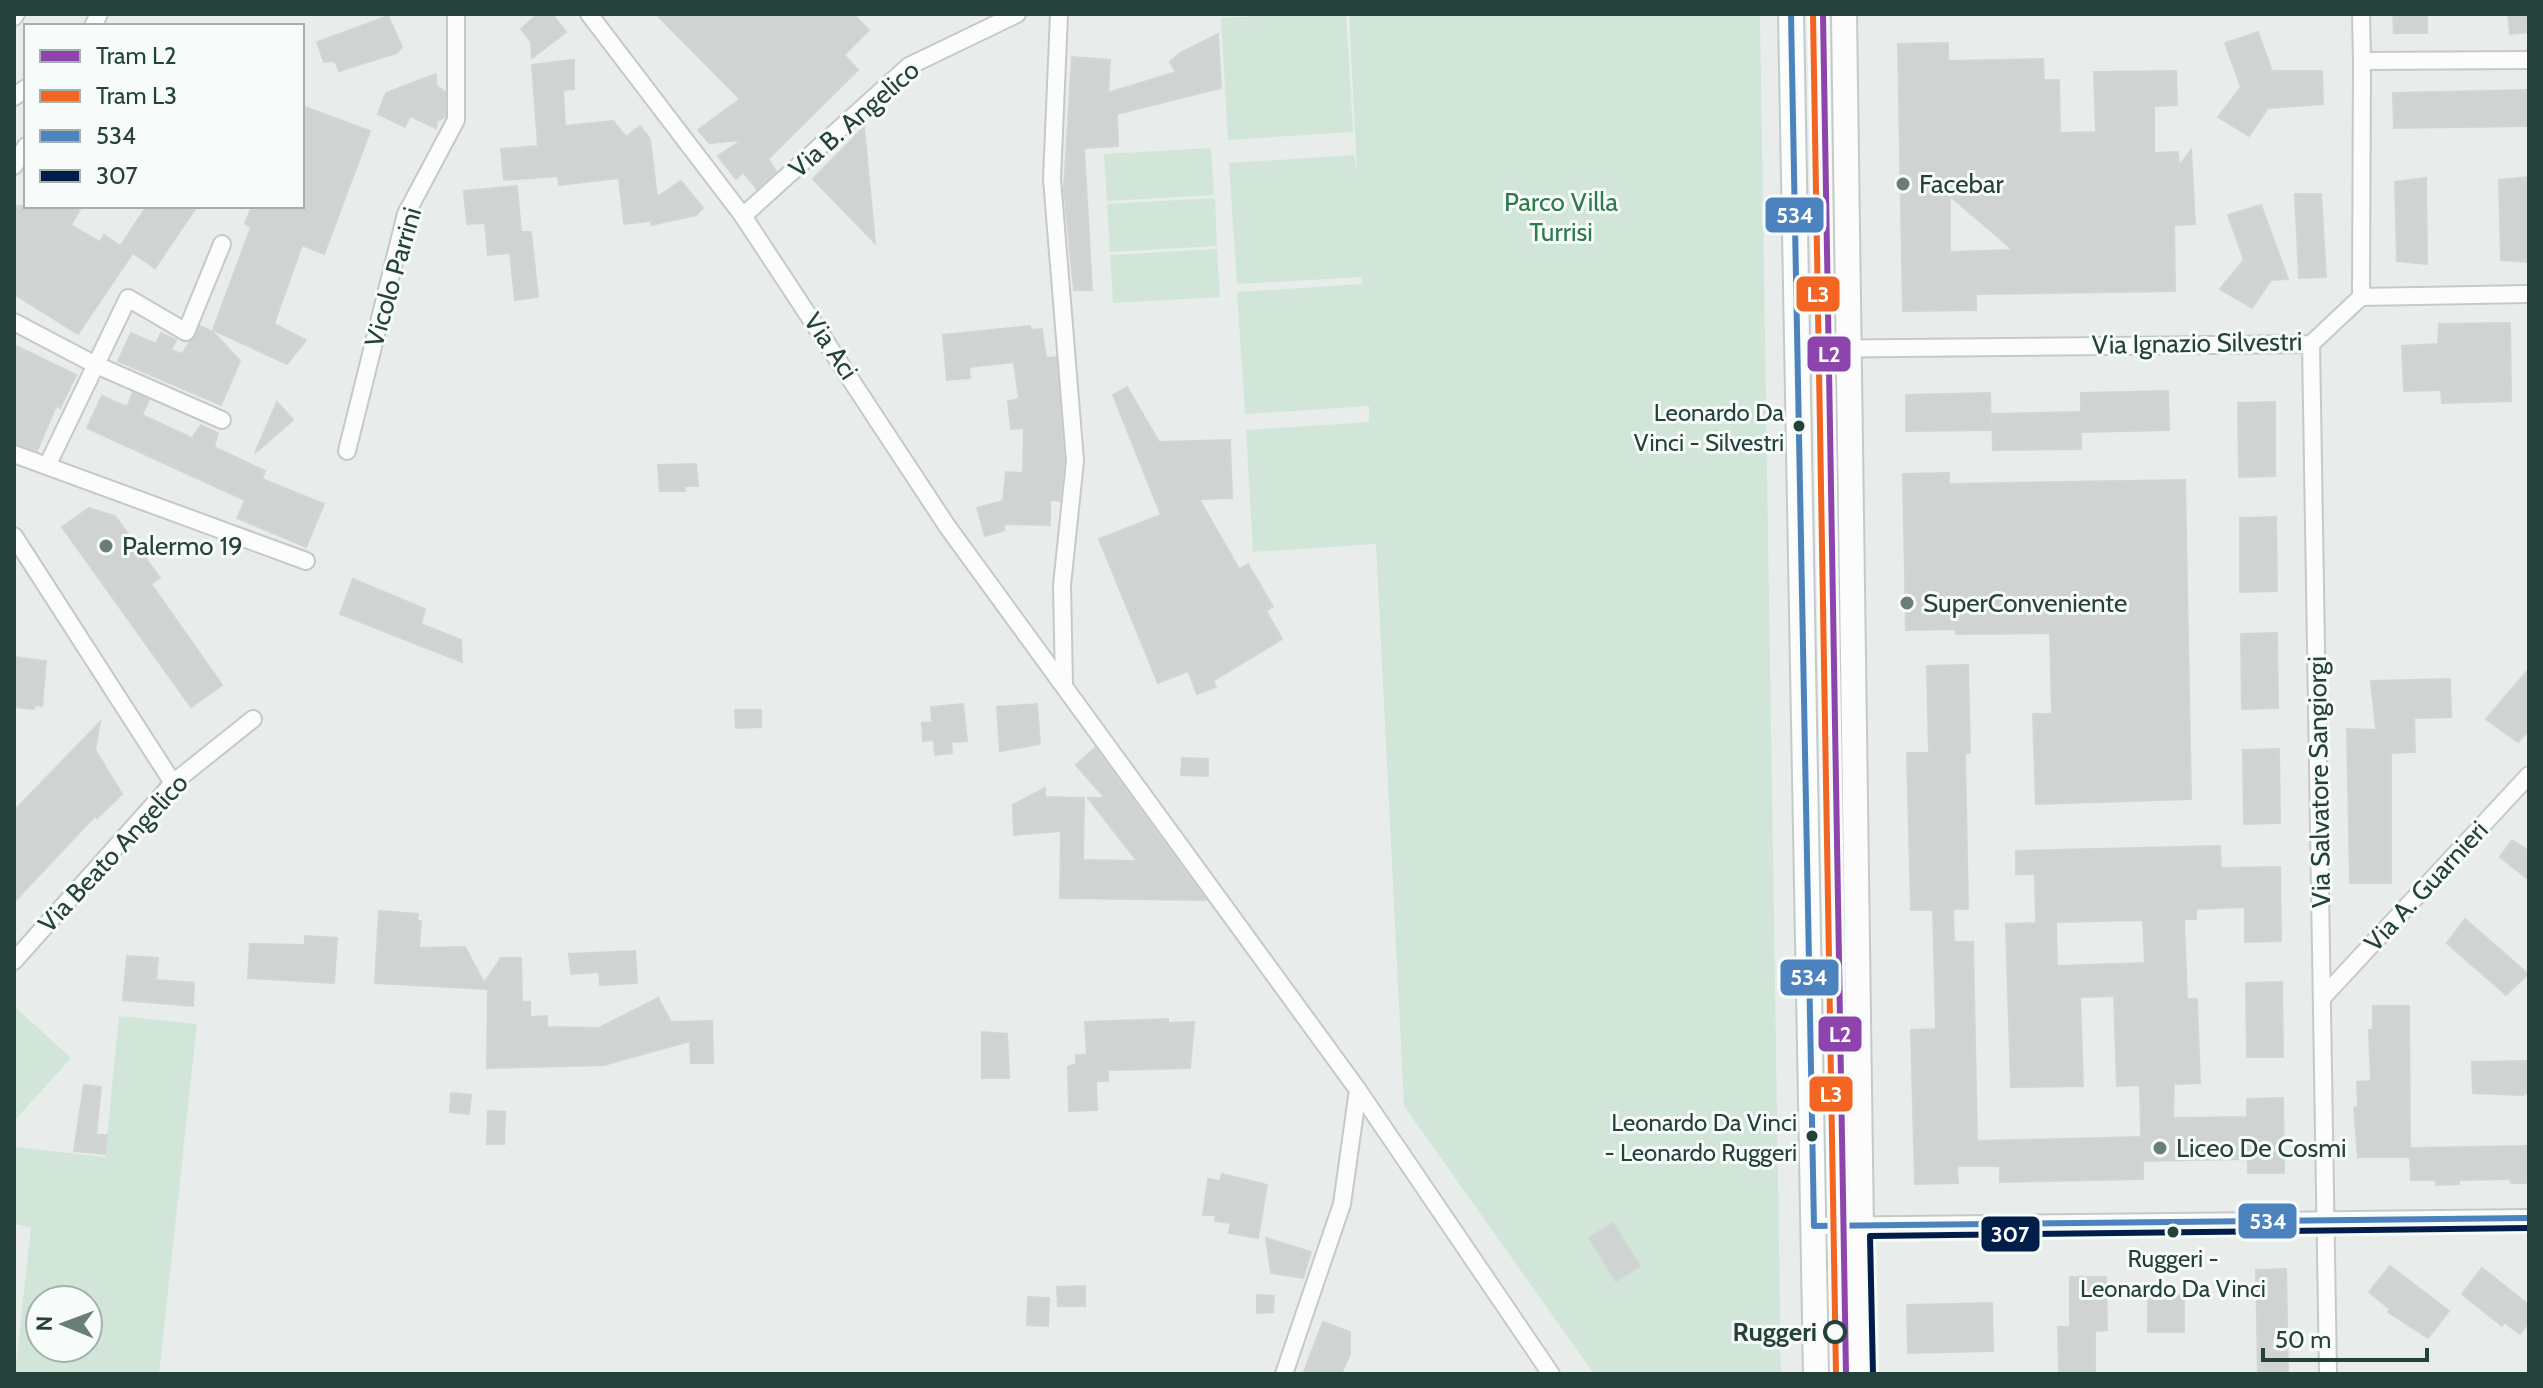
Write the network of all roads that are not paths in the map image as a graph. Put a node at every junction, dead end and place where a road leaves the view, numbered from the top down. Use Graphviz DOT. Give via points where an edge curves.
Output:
graph roads {
  1 [pos="456,14"];
  2 [pos="589,14"];
  3 [pos="1017,14"];
  4 [pos="1059,14"];
  5 [pos="1791,14"];
  6 [pos="1844,14"];
  7 [pos="2361,14"];
  8 [pos="2529,60"];
  9 [pos="2362,61"];
  10 [pos="743,216"];
  11 [pos="222,244"];
  12 [pos="2529,294"];
  13 [pos="2361,297"];
  14 [pos="14,322"];
  15 [pos="2311,344"];
  16 [pos="1797,349"];
  17 [pos="1848,349"];
  18 [pos="94,364"];
  19 [pos="222,420"];
  20 [pos="347,451"];
  21 [pos="14,454"];
  22 [pos="47,466"];
  23 [pos="14,536"];
  24 [pos="306,561"];
  25 [pos="1064,685"];
  26 [pos="253,719"];
  27 [pos="2529,775"];
  28 [pos="173,783"];
  29 [pos="14,937"];
  30 [pos="33,940"];
  31 [pos="14,961"];
  32 [pos="2323,997"];
  33 [pos="1358,1090"];
  34 [pos="2529,1218"];
  35 [pos="2327,1220"];
  36 [pos="1814,1226"];
  37 [pos="1860,1226"];
  38 [pos="1284,1374"];
  39 [pos="1551,1374"];
  40 [pos="1816,1374"];
  41 [pos="1863,1374"];
  42 [pos="2328,1374"];
  1 -- 20 [label="street, Vicolo Parrini" via="456,120 406,214"];
  2 -- 10 [label="street, Via Aci"];
  3 -- 10 [label="street, Via B. Angelico" via="909,66"];
  4 -- 25 [label="street" via="1052,179 1075,461 1062,585"];
  5 -- 16 [label="street"];
  6 -- 17 [label="street"];
  7 -- 9 [label="street"];
  8 -- 9 [label="street"];
  9 -- 13 [label="street"];
  10 -- 25 [label="street, Via Aci" via="947,526"];
  11 -- 18 [label="street" via="186,332 128,298"];
  12 -- 13 [label="street"];
  13 -- 15 [label="street, Via Ignazio Silvestri"];
  14 -- 18 [label="street"];
  15 -- 17 [label="street, Via Ignazio Silvestri"];
  15 -- 32 [label="street, Via Salvatore Sangiorgi"];
  16 -- 17 [label="street, Via Ignazio Silvestri"];
  16 -- 36 [label="street"];
  17 -- 37 [label="street"];
  18 -- 19 [label="street"];
  18 -- 22 [label="street"];
  21 -- 22 [label="street"];
  22 -- 24 [label="street"];
  23 -- 28 [label="street"];
  25 -- 33 [label="street, Via Aci"];
  26 -- 28 [label="street, Via Beato Angelico"];
  27 -- 32 [label="street, Via A. Guarnieri"];
  28 -- 30 [label="street, Via Beato Angelico"];
  29 -- 30 [label="street"];
  30 -- 31 [label="street, Via Beato Angelico"];
  32 -- 35 [label="street, Via Salvatore Sangiorgi"];
  33 -- 38 [label="street" via="1342,1204"];
  33 -- 39 [label="street, Via Aci"];
  34 -- 35 [label="street"];
  35 -- 37 [label="street"];
  35 -- 42 [label="street, Via Salvatore Sangiorgi"];
  36 -- 37 [label="street"];
  36 -- 40 [label="street"];
  37 -- 41 [label="street"];
}
